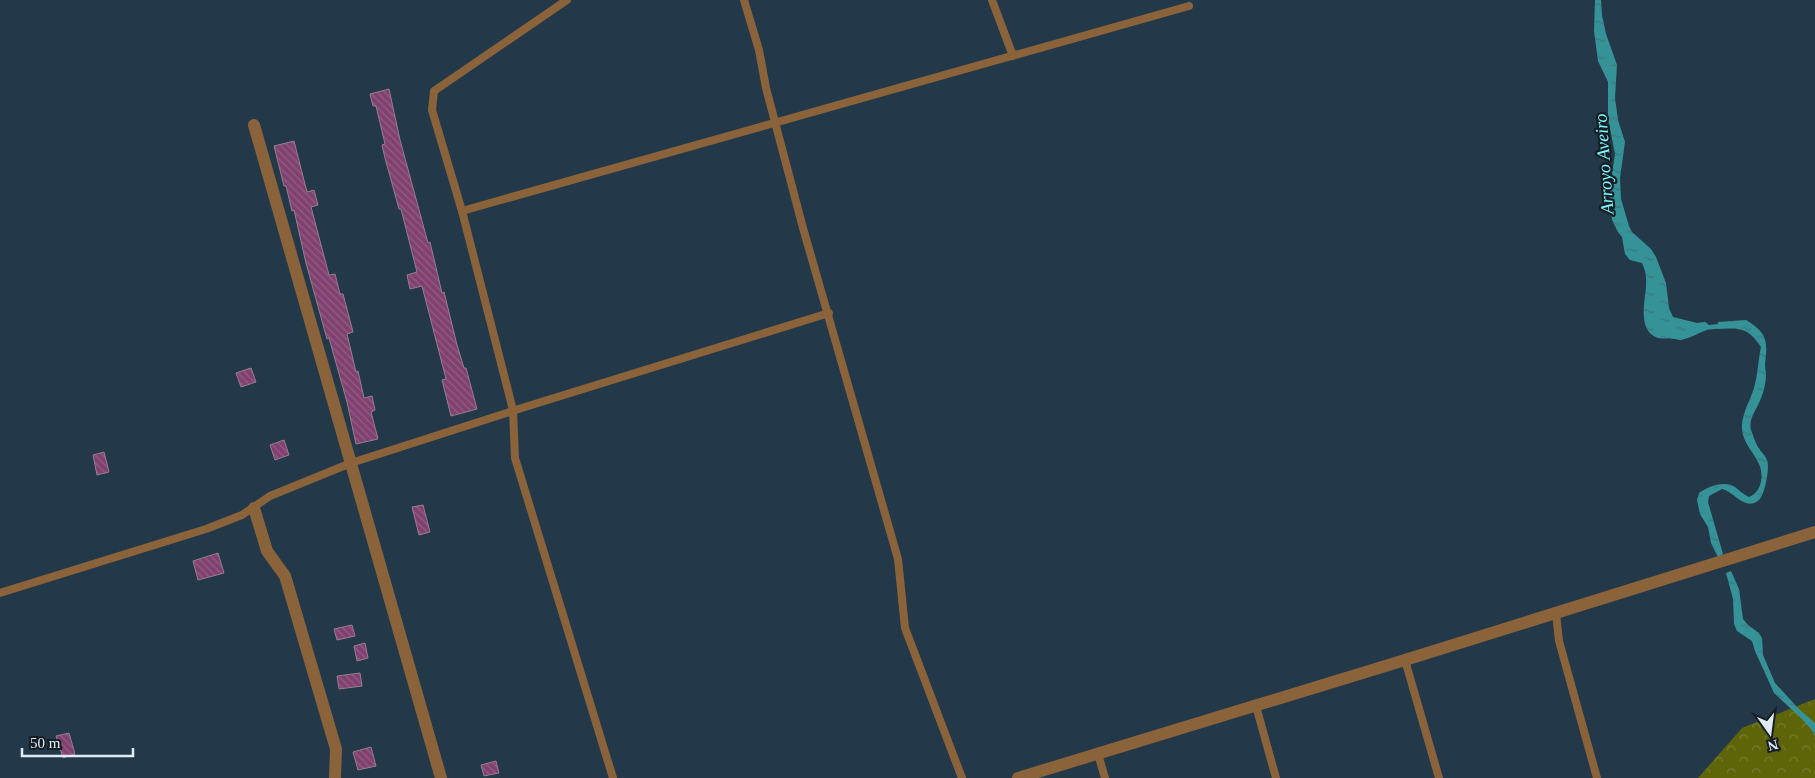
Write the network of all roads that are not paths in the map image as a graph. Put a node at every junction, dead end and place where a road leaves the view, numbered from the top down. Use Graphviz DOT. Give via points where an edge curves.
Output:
graph roads {
  1 [pos="567,0"];
  2 [pos="744,0"];
  3 [pos="992,0"];
  4 [pos="1189,6"];
  5 [pos="1013,56"];
  6 [pos="775,123"];
  7 [pos="254,125"];
  8 [pos="462,211"];
  9 [pos="828,313"];
  10 [pos="514,410"];
  11 [pos="351,463"];
  12 [pos="254,508"];
  13 [pos="1815,532"];
  14 [pos="0,593"];
  15 [pos="1556,613"];
  16 [pos="1405,660"];
  17 [pos="1256,706"];
  18 [pos="1098,754"];
  19 [pos="335,778"];
  20 [pos="441,778"];
  21 [pos="613,778"];
  22 [pos="962,778"];
  23 [pos="1018,778"];
  24 [pos="1105,778"];
  25 [pos="1276,778"];
  26 [pos="1439,778"];
  27 [pos="1597,778"];
  1 -- 8 [label="lane" via="434,90 432,110"];
  2 -- 6 [label="lane"];
  3 -- 5 [label="lane"];
  4 -- 5 [label="lane"];
  5 -- 6 [label="lane"];
  6 -- 8 [label="lane"];
  6 -- 9 [label="lane"];
  7 -- 11 [label="street"];
  8 -- 10 [label="lane"];
  9 -- 10 [label="lane"];
  9 -- 22 [label="lane" via="898,559 905,628"];
  10 -- 11 [label="lane"];
  10 -- 21 [label="lane" via="515,458"];
  11 -- 12 [label="lane" via="270,496"];
  11 -- 20 [label="street"];
  12 -- 14 [label="lane" via="242,516 206,529"];
  12 -- 19 [label="street" via="267,551 285,576 288,586 336,749"];
  13 -- 15 [label="street"];
  15 -- 16 [label="street"];
  15 -- 27 [label="lane" via="1558,641"];
  16 -- 17 [label="street"];
  16 -- 26 [label="lane"];
  17 -- 18 [label="street"];
  17 -- 25 [label="lane"];
  18 -- 23 [label="street"];
  18 -- 24 [label="lane"];
}
